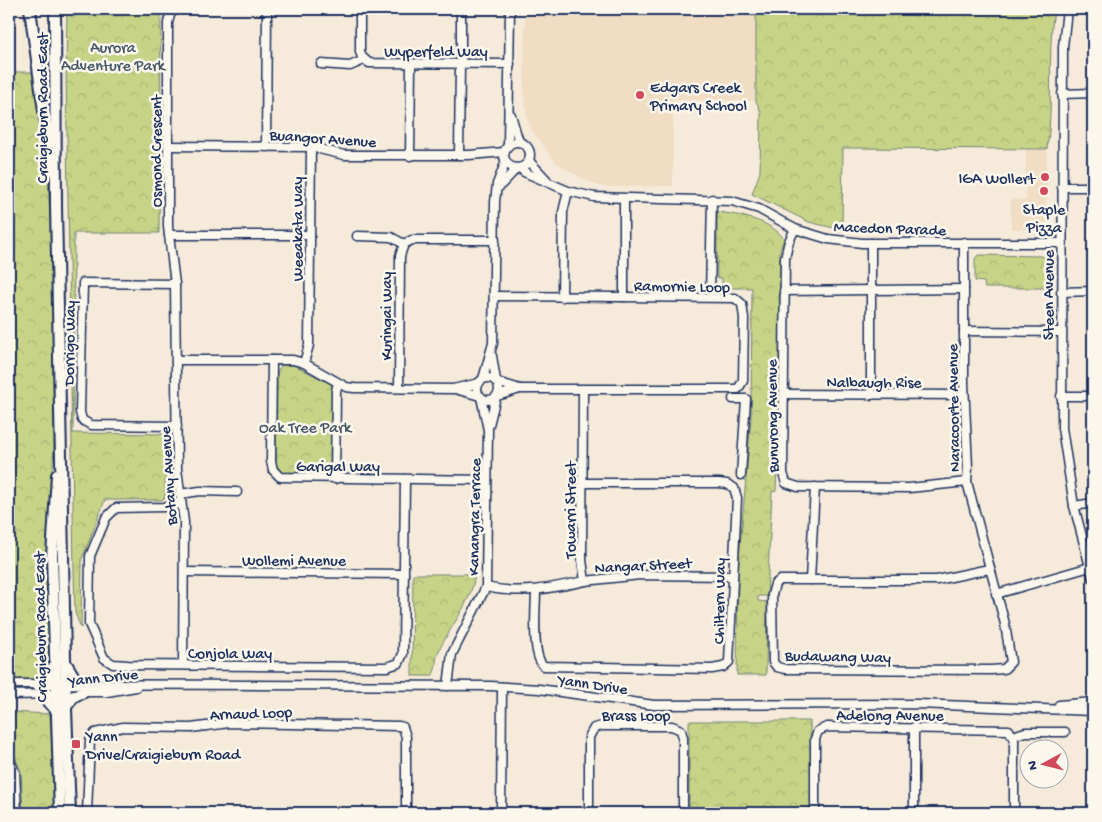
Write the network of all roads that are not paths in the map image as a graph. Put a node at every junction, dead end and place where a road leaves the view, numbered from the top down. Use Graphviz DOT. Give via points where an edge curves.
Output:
graph roads {
  1 [pos="30,9"];
  2 [pos="55,9"];
  3 [pos="175,9"];
  4 [pos="267,9"];
  5 [pos="360,9"];
  6 [pos="461,9"];
  7 [pos="510,9"];
  8 [pos="1067,9"];
  9 [pos="364,60"];
  10 [pos="321,64"];
  11 [pos="411,64"];
  12 [pos="460,64"];
  13 [pos="510,64"];
  14 [pos="1093,93"];
  15 [pos="1062,94"];
  16 [pos="509,103"];
  17 [pos="519,142"];
  18 [pos="169,146"];
  19 [pos="266,147"];
  20 [pos="310,147"];
  21 [pos="507,149"];
  22 [pos="459,155"];
  23 [pos="410,156"];
  24 [pos="506,161"];
  25 [pos="529,161"];
  26 [pos="518,168"];
  27 [pos="549,182"];
  28 [pos="1062,187"];
  29 [pos="1093,187"];
  30 [pos="568,191"];
  31 [pos="496,193"];
  32 [pos="712,199"];
  33 [pos="624,200"];
  34 [pos="56,207"];
  35 [pos="795,229"];
  36 [pos="169,235"];
  37 [pos="310,235"];
  38 [pos="357,236"];
  39 [pos="495,240"];
  40 [pos="964,242"];
  41 [pos="871,243"];
  42 [pos="1062,243"];
  43 [pos="404,244"];
  44 [pos="175,284"];
  45 [pos="964,289"];
  46 [pos="871,290"];
  47 [pos="784,291"];
  48 [pos="1093,291"];
  49 [pos="1061,292"];
  50 [pos="495,296"];
  51 [pos="562,297"];
  52 [pos="624,297"];
  53 [pos="710,298"];
  54 [pos="964,330"];
  55 [pos="1061,332"];
  56 [pos="492,354"];
  57 [pos="177,360"];
  58 [pos="272,360"];
  59 [pos="304,363"];
  60 [pos="481,381"];
  61 [pos="497,382"];
  62 [pos="338,383"];
  63 [pos="399,388"];
  64 [pos="453,389"];
  65 [pos="520,389"];
  66 [pos="583,390"];
  67 [pos="784,394"];
  68 [pos="870,394"];
  69 [pos="964,395"];
  70 [pos="1061,396"];
  71 [pos="1093,396"];
  72 [pos="480,397"];
  73 [pos="497,397"];
  74 [pos="733,399"];
  75 [pos="177,426"];
  76 [pos="488,430"];
  77 [pos="741,475"];
  78 [pos="335,479"];
  79 [pos="405,479"];
  80 [pos="488,480"];
  81 [pos="967,482"];
  82 [pos="583,483"];
  83 [pos="815,487"];
  84 [pos="237,492"];
  85 [pos="181,498"];
  86 [pos="1093,503"];
  87 [pos="1074,506"];
  88 [pos="1090,567"];
  89 [pos="989,569"];
  90 [pos="184,572"];
  91 [pos="404,574"];
  92 [pos="732,576"];
  93 [pos="1093,578"];
  94 [pos="585,580"];
  95 [pos="810,580"];
  96 [pos="486,587"];
  97 [pos="536,591"];
  98 [pos="996,594"];
  99 [pos="60,662"];
  100 [pos="183,665"];
  101 [pos="9,684"];
  102 [pos="448,686"];
  103 [pos="502,687"];
  104 [pos="84,688"];
  105 [pos="60,689"];
  106 [pos="39,690"];
  107 [pos="9,696"];
  108 [pos="1093,702"];
  109 [pos="61,708"];
  110 [pos="1030,708"];
  111 [pos="1093,711"];
  112 [pos="914,727"];
  113 [pos="1065,732"];
  114 [pos="1013,736"];
  115 [pos="9,758"];
  116 [pos="17,813"];
  117 [pos="60,813"];
  118 [pos="70,813"];
  119 [pos="87,813"];
  120 [pos="406,813"];
  121 [pos="501,813"];
  122 [pos="589,813"];
  123 [pos="683,813"];
  124 [pos="815,813"];
  125 [pos="914,813"];
  126 [pos="1014,813"];
  1 -- 34 [label="main road, Craigieburn Road East"];
  2 -- 34 [label="main road, Craigieburn Road East"];
  3 -- 18 [label="street, Osmond Crescent" via="168,23"];
  4 -- 19 [label="street"];
  5 -- 9 [label="street, Wyperfeld Way" via="360,52"];
  6 -- 12 [label="street"];
  7 -- 13 [label="street"];
  8 -- 15 [label="street, Steen Avenue"];
  9 -- 10 [label="street, Wyperfeld Way" via="351,65"];
  9 -- 11 [label="street, Wyperfeld Way"];
  11 -- 12 [label="street, Wyperfeld Way"];
  11 -- 23 [label="street"];
  12 -- 13 [label="street, Wyperfeld Way"];
  12 -- 22 [label="street"];
  13 -- 16 [label="street"];
  14 -- 15 [label="street"];
  15 -- 28 [label="street, Steen Avenue"];
  16 -- 17 [label="street"];
  16 -- 21 [label="street"];
  17 -- 21 [label="street"];
  17 -- 25 [label="street" via="527,147"];
  18 -- 19 [label="street, Buangor Avenue"];
  18 -- 36 [label="street, Osmond Crescent"];
  19 -- 20 [label="street, Buangor Avenue"];
  20 -- 23 [label="street, Buangor Avenue" via="344,155"];
  20 -- 37 [label="street, Weeakata Way"];
  21 -- 22 [label="street, Buangor Avenue"];
  21 -- 24 [label="street"];
  22 -- 23 [label="street, Buangor Avenue"];
  24 -- 26 [label="street"];
  24 -- 31 [label="street"];
  25 -- 26 [label="street"];
  25 -- 27 [label="street, Macedon Parade"];
  26 -- 27 [label="street, Macedon Parade"];
  26 -- 31 [label="street" via="504,180"];
  27 -- 30 [label="street, Macedon Parade"];
  28 -- 29 [label="street"];
  28 -- 42 [label="street, Steen Avenue"];
  30 -- 33 [label="street, Macedon Parade"];
  30 -- 51 [label="street" via="563,212"];
  31 -- 39 [label="street"];
  32 -- 33 [label="street, Macedon Parade"];
  32 -- 35 [label="street, Macedon Parade" via="746,204"];
  32 -- 53 [label="street"];
  33 -- 52 [label="street"];
  34 -- 99 [label="main road, Craigieburn Road East"];
  35 -- 41 [label="street, Macedon Parade" via="828,239"];
  35 -- 47 [label="street, Bunurong Avenue" via="786,248"];
  36 -- 37 [label="street"];
  36 -- 44 [label="street"];
  37 -- 59 [label="street, Weeakata Way" via="309,345"];
  38 -- 43 [label="street" via="391,237"];
  39 -- 43 [label="street" via="412,240"];
  39 -- 50 [label="street"];
  40 -- 41 [label="street, Macedon Parade"];
  40 -- 42 [label="street, Macedon Parade"];
  40 -- 45 [label="street, Naracoorte Avenue"];
  41 -- 46 [label="street"];
  42 -- 49 [label="street, Steen Avenue"];
  43 -- 63 [label="street, Kuringai Way" via="400,256"];
  44 -- 57 [label="street, Botany Avenue"];
  44 -- 75 [label="street, Dorrigo Way" via="83,283 80,412 85,423 97,426"];
  45 -- 46 [label="street"];
  45 -- 54 [label="street, Naracoorte Avenue"];
  46 -- 47 [label="street"];
  46 -- 68 [label="street"];
  47 -- 67 [label="street, Bunurong Avenue"];
  48 -- 49 [label="street"];
  49 -- 55 [label="street, Steen Avenue"];
  50 -- 51 [label="street, Ramornie Loop"];
  50 -- 56 [label="street"];
  51 -- 52 [label="street, Ramornie Loop"];
  52 -- 53 [label="street, Ramornie Loop"];
  53 -- 66 [label="street, Ramornie Loop" via="735,298 744,308 744,374 738,389"];
  54 -- 55 [label="street"];
  54 -- 69 [label="street, Naracoorte Avenue"];
  55 -- 70 [label="street, Steen Avenue"];
  56 -- 60 [label="street"];
  56 -- 61 [label="street"];
  57 -- 58 [label="street"];
  57 -- 75 [label="street, Botany Avenue"];
  58 -- 59 [label="street"];
  58 -- 78 [label="street, Garigal Way" via="272,470 286,478"];
  59 -- 62 [label="street"];
  60 -- 61 [label="street" via="488,378"];
  60 -- 64 [label="street"];
  60 -- 72 [label="street" via="477,390"];
  61 -- 65 [label="street, Ramornie Loop"];
  61 -- 73 [label="street"];
  62 -- 63 [label="street" via="354,388"];
  62 -- 78 [label="street" via="335,397"];
  63 -- 64 [label="street"];
  64 -- 72 [label="street"];
  65 -- 66 [label="street, Ramornie Loop"];
  65 -- 73 [label="street, Ramornie Loop"];
  66 -- 82 [label="street, Towarri Street"];
  67 -- 68 [label="street, Nalbaugh Rise"];
  67 -- 83 [label="street, Bunurong Avenue" via="784,478 791,486"];
  68 -- 69 [label="street, Nalbaugh Rise"];
  69 -- 81 [label="street, Naracoorte Avenue"];
  70 -- 71 [label="street"];
  70 -- 87 [label="street, Steen Avenue"];
  72 -- 73 [label="street" via="489,400"];
  72 -- 76 [label="street, Kanangra Terrace"];
  73 -- 76 [label="street, Kanangra Terrace"];
  74 -- 77 [label="street" via="746,399"];
  75 -- 85 [label="street, Botany Avenue"];
  76 -- 80 [label="street, Kanangra Terrace"];
  78 -- 79 [label="street, Garigal Way"];
  79 -- 80 [label="street, Garigal Way"];
  79 -- 91 [label="street, Conjola Way"];
  80 -- 96 [label="street, Kanangra Terrace"];
  81 -- 83 [label="street, Bunurong Avenue" via="931,487"];
  81 -- 89 [label="street, Naracoorte Avenue"];
  82 -- 92 [label="street, Chiltern Way" via="731,485 737,492"];
  82 -- 94 [label="street, Towarri Street" via="582,560"];
  83 -- 95 [label="street"];
  84 -- 85 [label="street" via="200,491"];
  85 -- 90 [label="street, Botany Avenue"];
  85 -- 100 [label="street, Conjola Way" via="164,507 122,506 107,515 89,563 88,616 101,653 109,662"];
  86 -- 87 [label="street"];
  87 -- 88 [label="street, Steen Avenue"];
  88 -- 93 [label="street, Steen Avenue"];
  88 -- 98 [label="street"];
  89 -- 95 [label="street, Budawang Way" via="937,580"];
  89 -- 98 [label="street, Budawang Way"];
  90 -- 91 [label="street, Wollemi Avenue"];
  90 -- 100 [label="street, Botany Avenue"];
  91 -- 100 [label="street, Conjola Way" via="403,654 395,666"];
  92 -- 94 [label="street, Nangar Street" via="630,575"];
  92 -- 97 [label="street, Chiltern Way" via="731,656 720,668 544,666 539,663 536,652"];
  94 -- 97 [label="street, Towarri Street"];
  95 -- 98 [label="street, Budawang Way" via="780,580 773,588 772,659 780,668 1004,669 1011,662 1011,653"];
  96 -- 97 [label="street" via="504,591"];
  96 -- 102 [label="street, Kanangra Terrace" via="452,654"];
  99 -- 104 [label="main road"];
  99 -- 105 [label="main road, Craigieburn Road East"];
  99 -- 106 [label="main road"];
  101 -- 106 [label="street"];
  102 -- 103 [label="street, Yann Drive"];
  102 -- 104 [label="street, Yann Drive" via="153,684"];
  103 -- 110 [label="street, Yann Drive" via="654,705 918,704"];
  103 -- 121 [label="street"];
  104 -- 105 [label="street, Yann Drive"];
  104 -- 109 [label="main road"];
  105 -- 106 [label="street, Yann Drive"];
  105 -- 109 [label="main road, Craigieburn Road East"];
  106 -- 107 [label="street"];
  106 -- 109 [label="main road"];
  108 -- 110 [label="street, Yann Drive"];
  109 -- 117 [label="main road, Craigieburn Road East"];
  109 -- 118 [label="main road, Craigieburn Road East"];
  110 -- 111 [label="street, Yann Drive"];
  112 -- 114 [label="street, Adelong Avenue" via="1002,729 1009,730"];
  112 -- 124 [label="street, Adelong Avenue" via="820,729 815,739"];
  112 -- 125 [label="street"];
  113 -- 114 [label="street" via="1025,732"];
  114 -- 126 [label="street"];
  115 -- 116 [label="street" via="16,784"];
  119 -- 120 [label="street, Arnaud Loop" via="90,740 95,733 128,726 191,728 229,723 403,727 407,756"];
  122 -- 123 [label="street, Brass Loop" via="589,737 594,728 602,726 672,726 681,730"];
}
